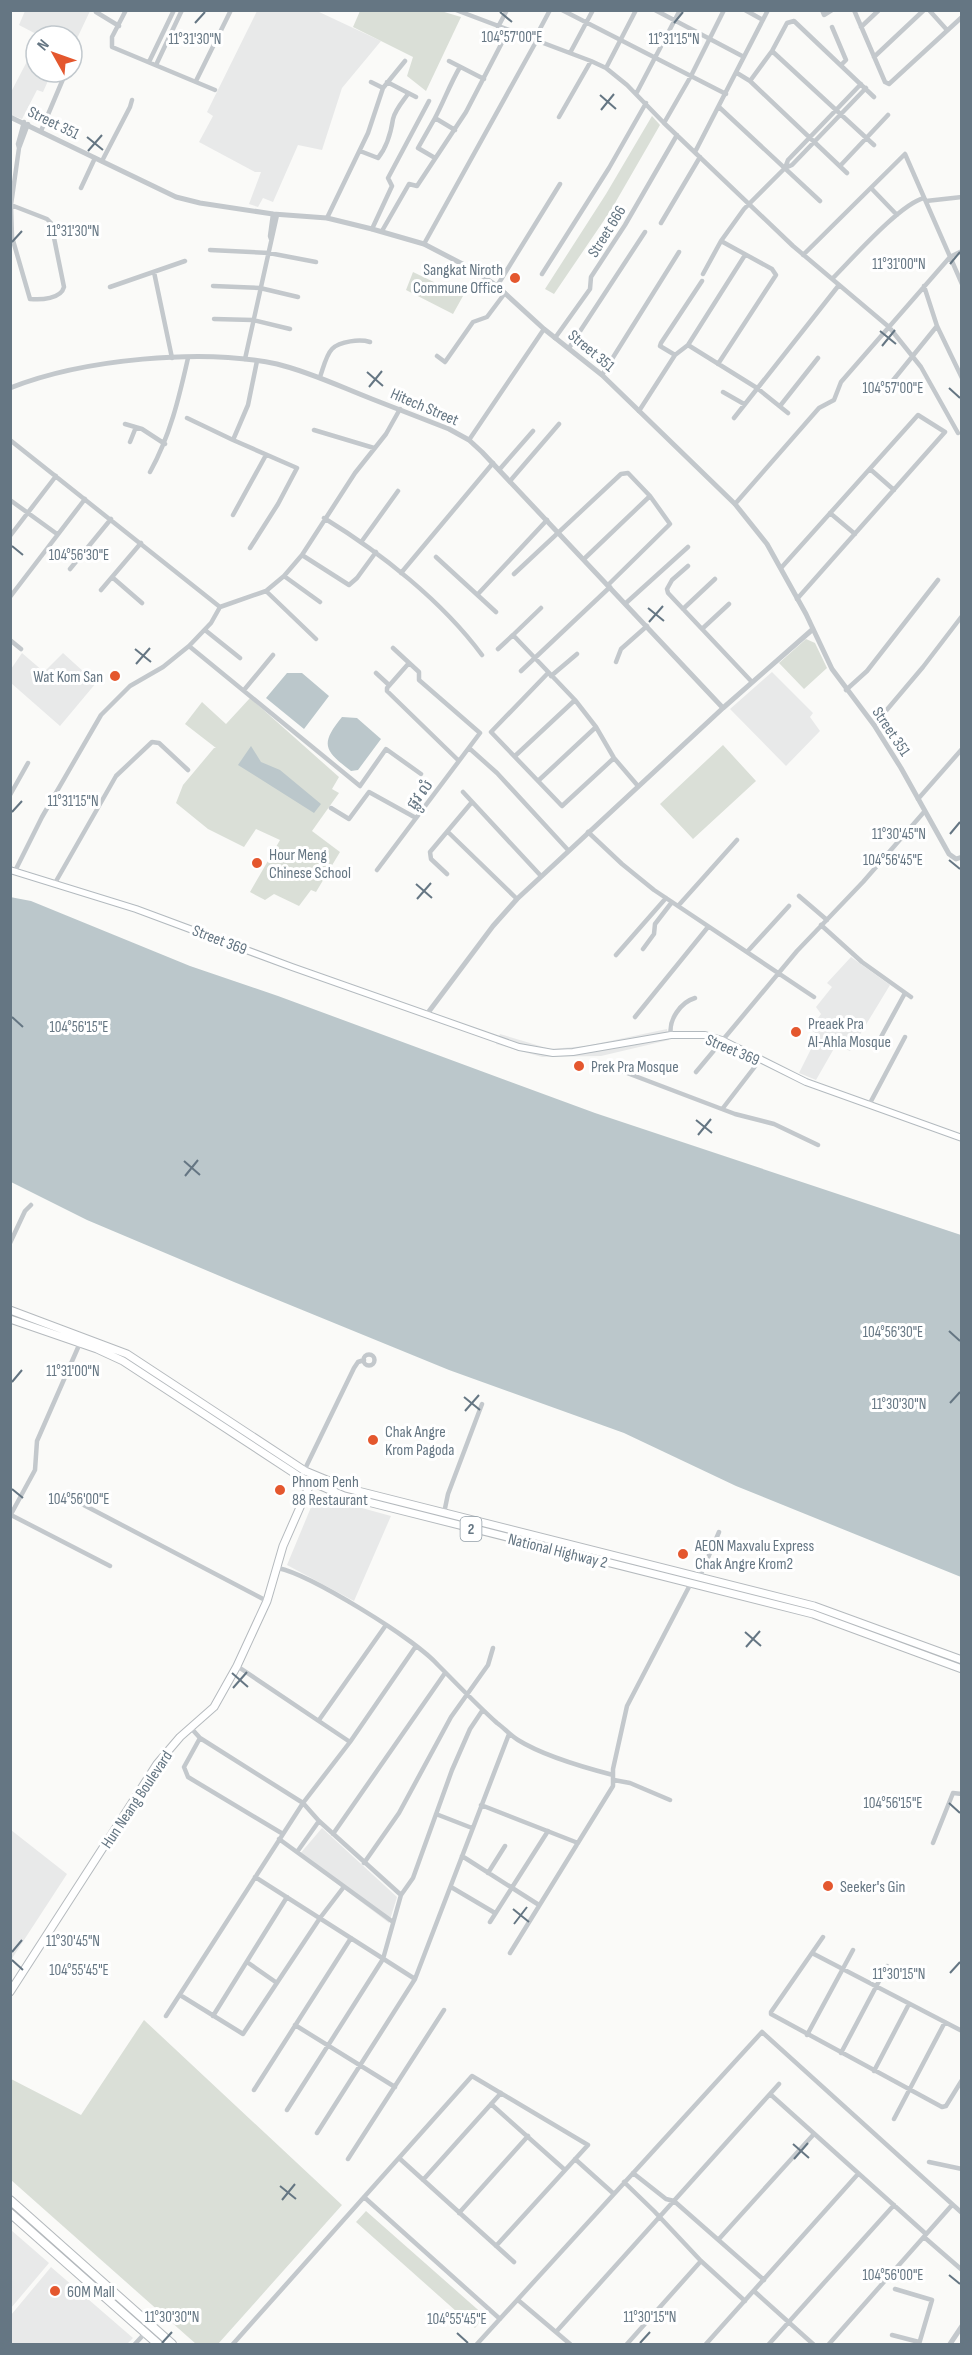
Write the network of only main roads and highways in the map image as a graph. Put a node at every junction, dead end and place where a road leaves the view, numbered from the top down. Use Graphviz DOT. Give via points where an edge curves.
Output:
graph roads {
  1 [pos="13,870"];
  2 [pos="962,1138"];
  3 [pos="10,1310"];
  4 [pos="10,1318"];
  5 [pos="72,1336"];
  6 [pos="302,1474"];
  7 [pos="314,1475"];
  8 [pos="311,1483"];
  9 [pos="511,1529"];
  10 [pos="509,1538"];
  11 [pos="573,1545"];
  12 [pos="571,1553"];
  13 [pos="962,1660"];
  14 [pos="962,1669"];
  15 [pos="10,1992"];
  16 [pos="10,2200"];
  17 [pos="10,2213"];
  18 [pos="158,2344"];
  19 [pos="172,2344"];
  1 -- 2 [label="main road, Street 369" via="136,909 519,1047 554,1053 672,1035 705,1035 806,1082"];
  3 -- 5 [label="main road, National Highway 2 / 2"];
  4 -- 5 [label="main road, National Highway 2 / 2"];
  5 -- 6 [label="main road, National Highway 2 / 2" via="139,1370"];
  5 -- 6 [label="main road, National Highway 2 / 2" via="109,1346 145,1364"];
  6 -- 7 [label="main road, National Highway 2 / 2"];
  6 -- 8 [label="main road, National Highway 2 / 2"];
  7 -- 8 [label="main road, Hun Neang Boulevard"];
  7 -- 9 [label="main road, National Highway 2 / 2" via="357,1491"];
  8 -- 10 [label="main road, National Highway 2 / 2" via="354,1499"];
  8 -- 15 [label="main road, Hun Neang Boulevard" via="283,1545 267,1601 214,1707 157,1764"];
  9 -- 10 [label="main road"];
  9 -- 11 [label="main road, National Highway 2 / 2"];
  10 -- 12 [label="main road, National Highway 2 / 2"];
  11 -- 12 [label="main road"];
  11 -- 13 [label="main road, National Highway 2 / 2" via="814,1605"];
  12 -- 14 [label="main road, National Highway 2 / 2" via="813,1614"];
  16 -- 19 [label="highway"];
  17 -- 18 [label="highway"];
}
